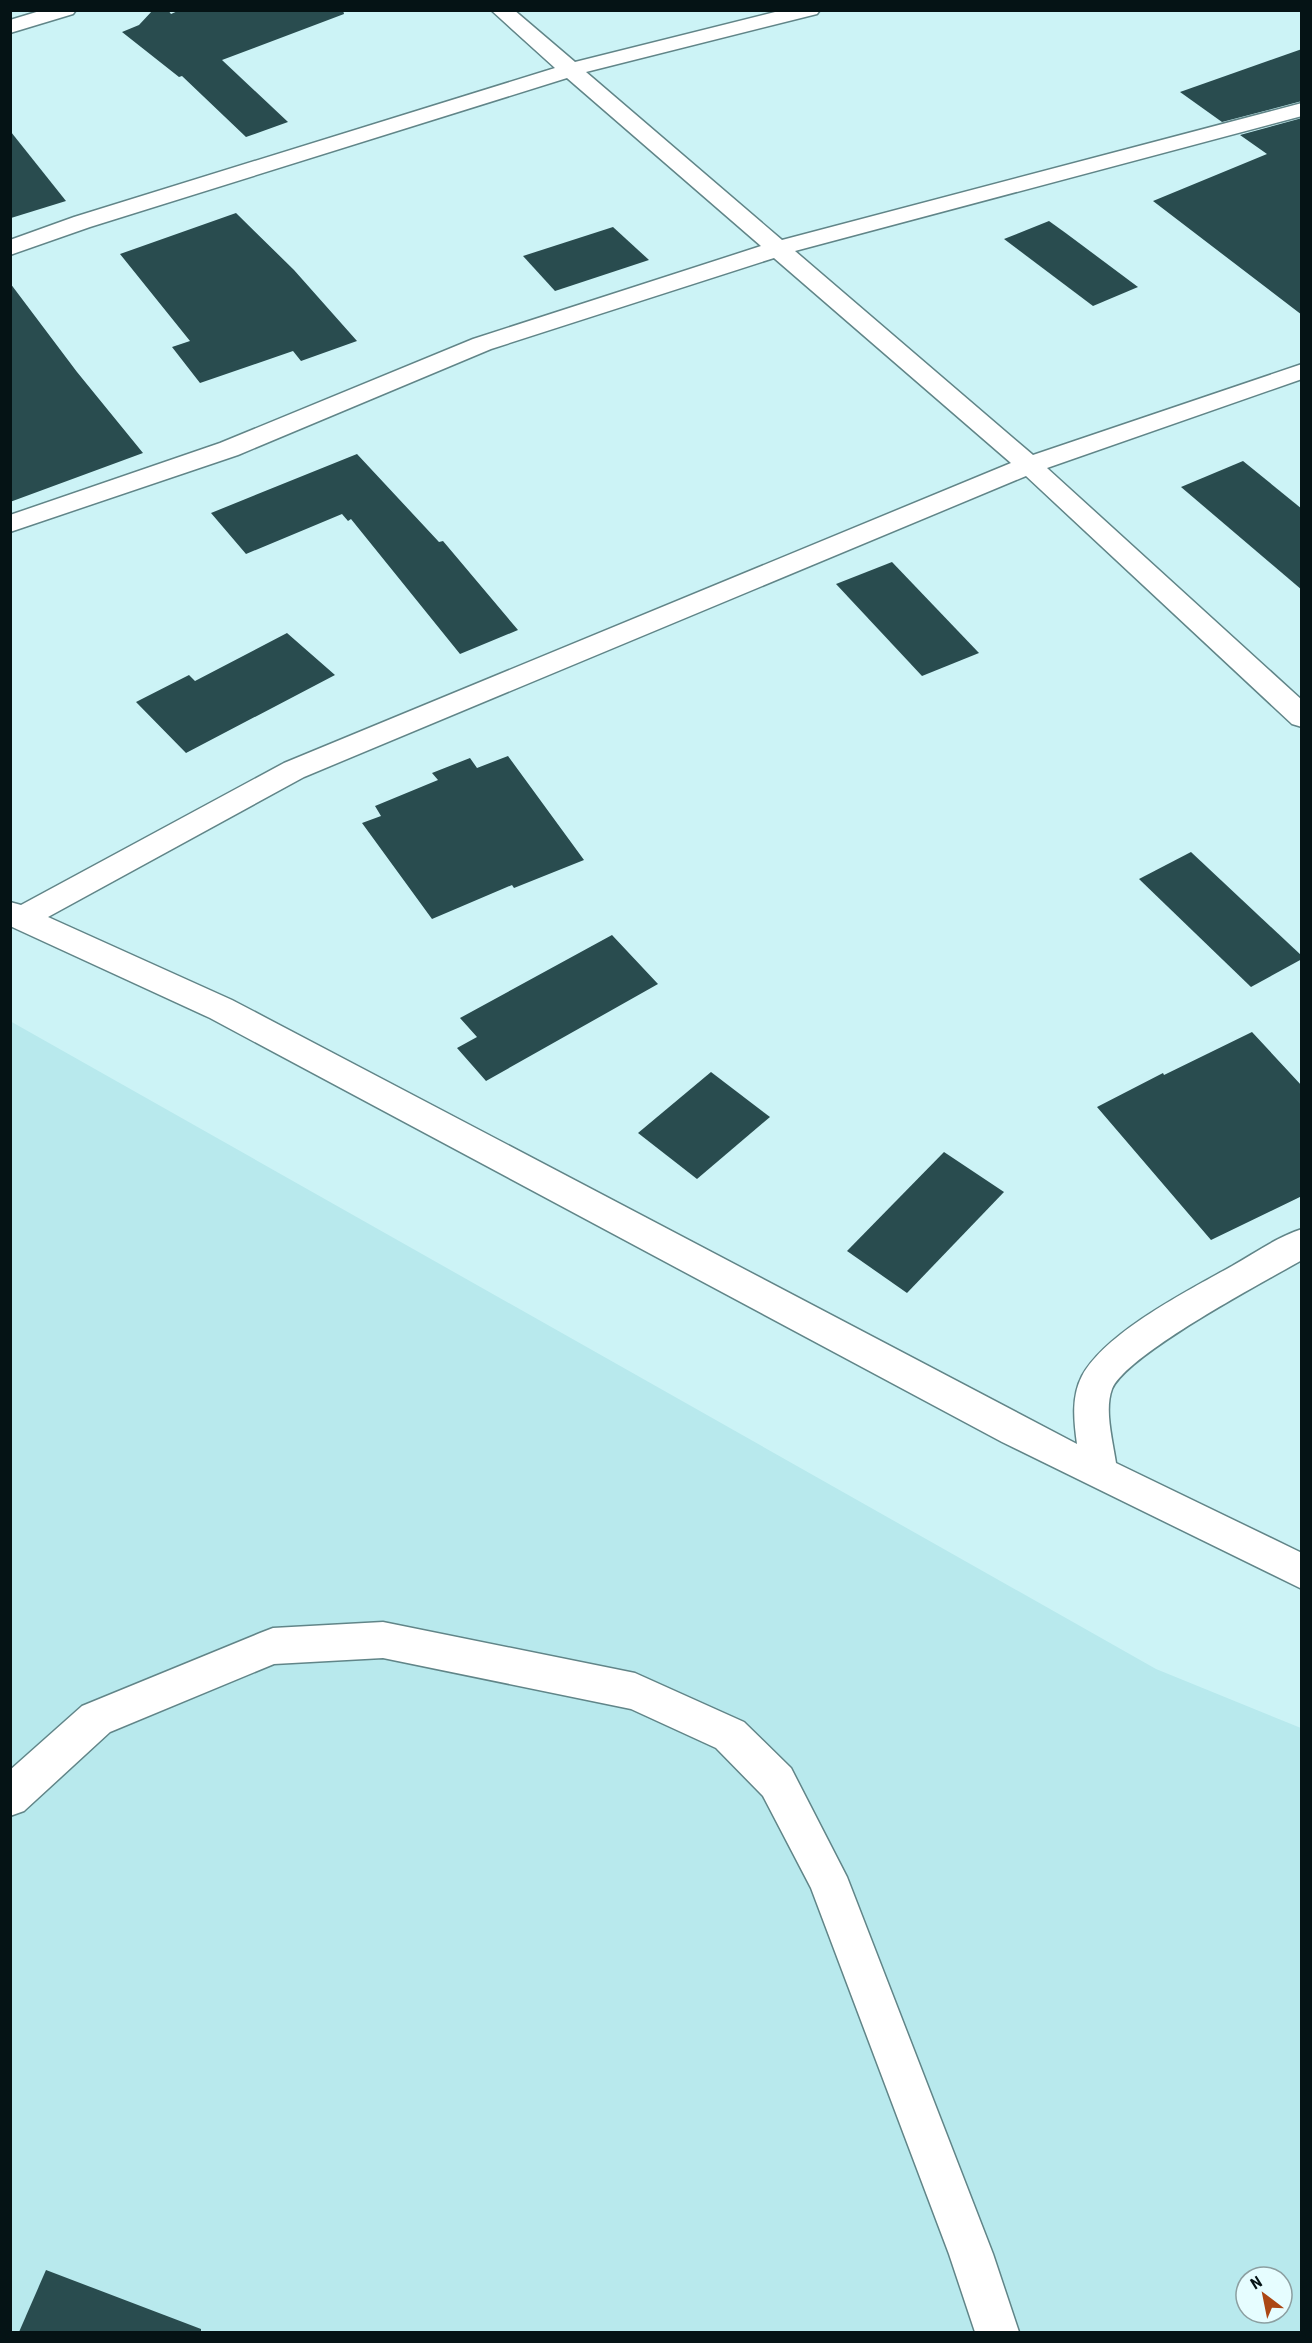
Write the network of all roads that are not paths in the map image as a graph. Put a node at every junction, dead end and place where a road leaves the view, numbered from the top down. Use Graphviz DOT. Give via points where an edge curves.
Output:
graph roads {
  1 [pos="66,10"];
  2 [pos="501,10"];
  3 [pos="810,10"];
  4 [pos="10,27"];
  5 [pos="570,70"];
  6 [pos="1302,109"];
  7 [pos="10,248"];
  8 [pos="777,249"];
  9 [pos="1302,371"];
  10 [pos="1029,465"];
  11 [pos="10,524"];
  12 [pos="1257,675"];
  13 [pos="1302,682"];
  14 [pos="1302,717"];
  15 [pos="16,915"];
  16 [pos="1302,1244"];
  17 [pos="1099,1473"];
  18 [pos="1302,1572"];
  19 [pos="10,1797"];
  20 [pos="997,2332"];
  1 -- 4 [label="street"];
  2 -- 5 [label="street"];
  3 -- 5 [label="street"];
  5 -- 7 [label="street"];
  5 -- 8 [label="street"];
  6 -- 8 [label="street"];
  8 -- 10 [label="street"];
  8 -- 11 [label="street" via="482,344 229,449"];
  9 -- 10 [label="street"];
  10 -- 12 [label="street"];
  10 -- 15 [label="street" via="294,770"];
  12 -- 13 [label="street"];
  12 -- 14 [label="street"];
  15 -- 17 [label="street" via="221,1009"];
  16 -- 17 [label="street" via="1139,1340 1111,1362 1096,1383 1092,1404"];
  17 -- 18 [label="street"];
  19 -- 20 [label="street" via="96,1719 273,1646 383,1640 635,1690 729,1735 777,1782 827,1877"];
}
